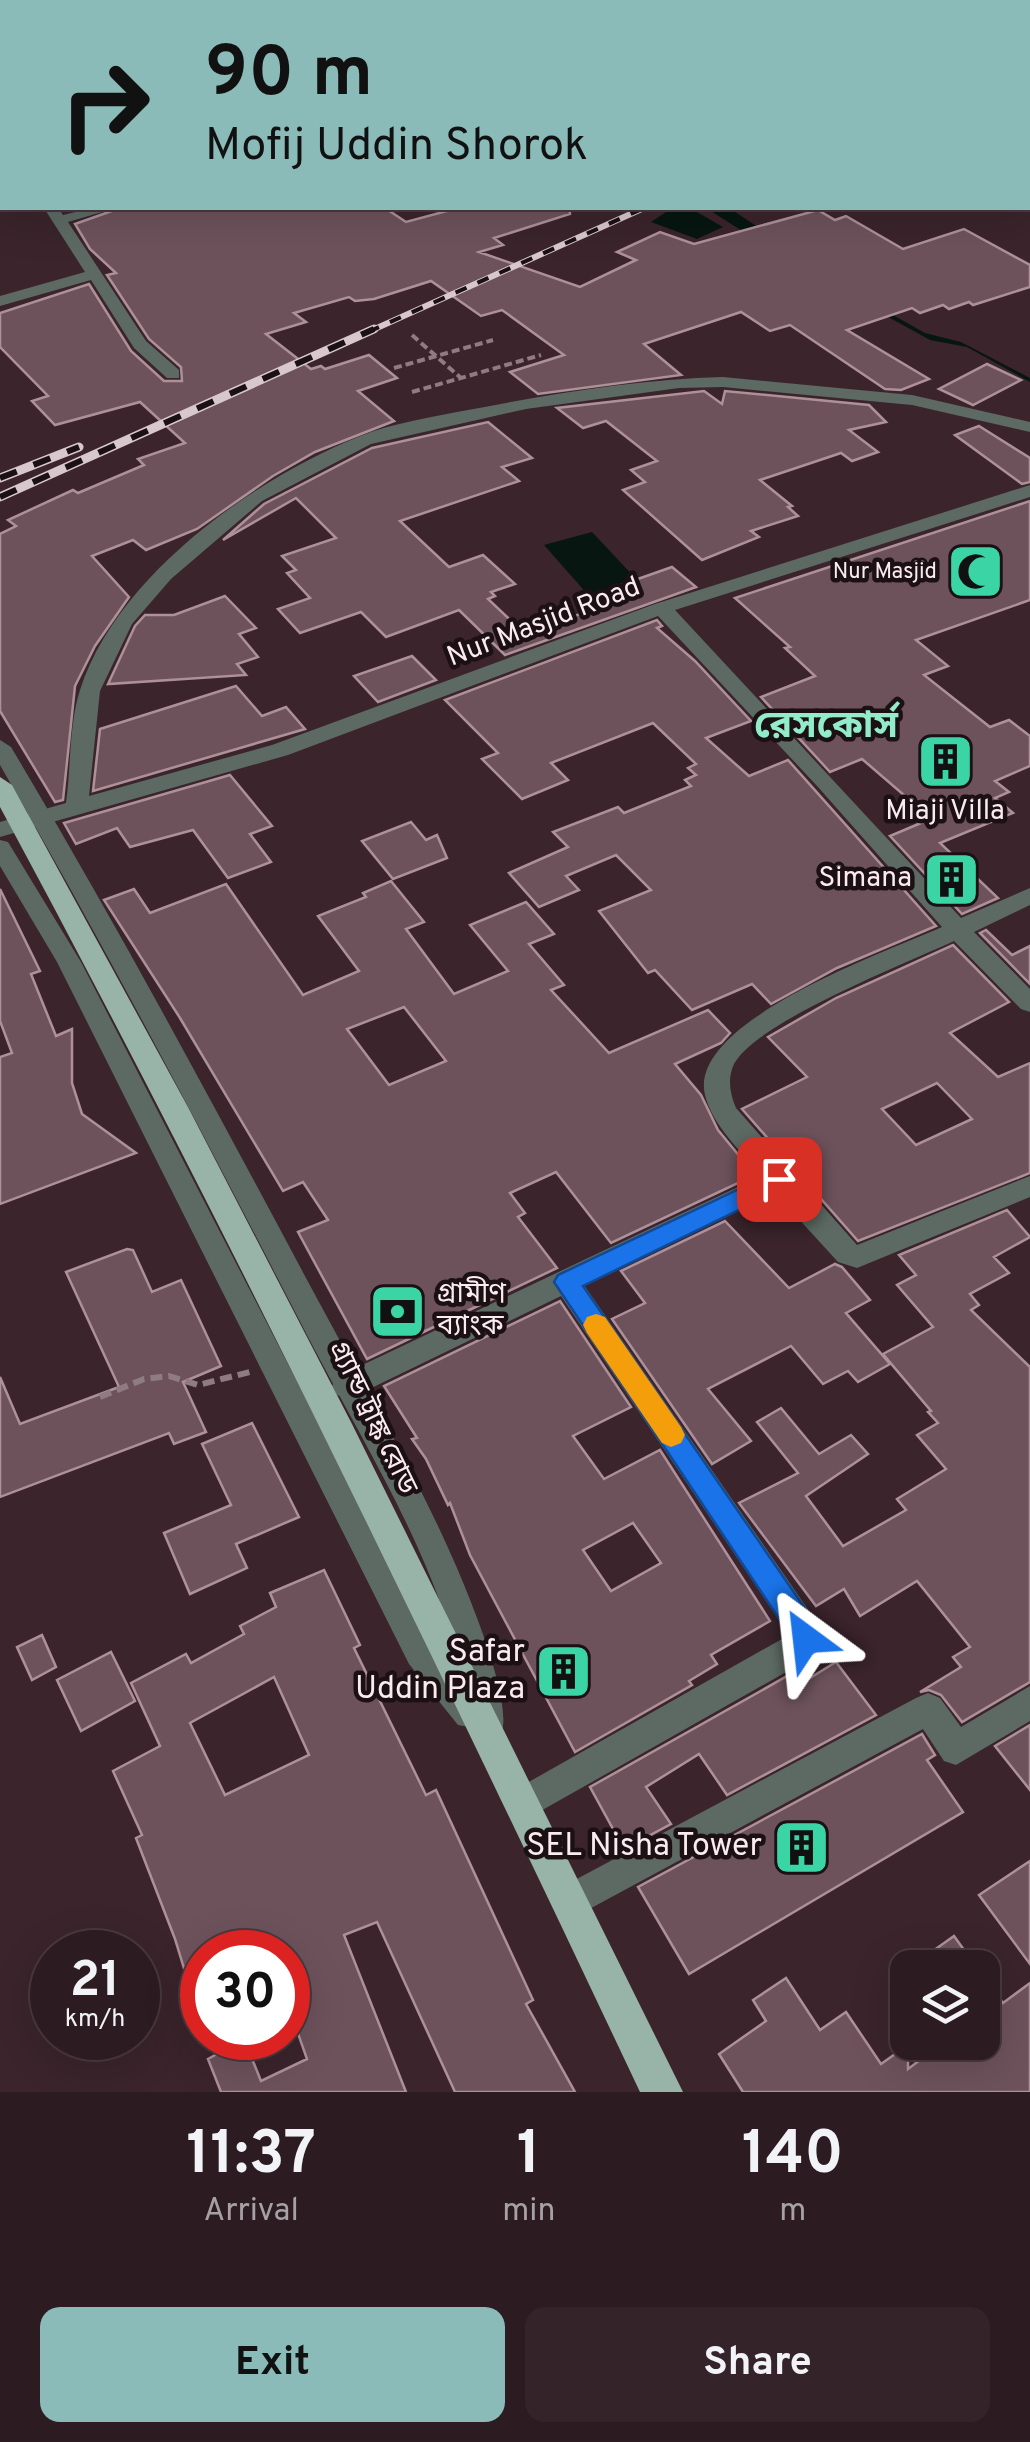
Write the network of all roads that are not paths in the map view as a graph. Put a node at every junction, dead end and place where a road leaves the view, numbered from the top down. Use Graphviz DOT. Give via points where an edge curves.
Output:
graph roads {
  1 [pos="92,210"];
  2 [pos="55,214"];
  3 [pos="96,274"];
  4 [pos="0,301"];
  5 [pos="173,374"];
  6 [pos="1030,427"];
  7 [pos="1030,491"];
  8 [pos="662,608"];
  9 [pos="0,747"];
  10 [pos="0,785"];
  11 [pos="78,807"];
  12 [pos="42,817"];
  13 [pos="0,830"];
  14 [pos="0,847"];
  15 [pos="1030,896"];
  16 [pos="953,928"];
  17 [pos="1030,1002"];
  18 [pos="779,1179"];
  19 [pos="1030,1186"];
  20 [pos="567,1282"];
  21 [pos="347,1386"];
  22 [pos="1030,1702"];
  23 [pos="492,1741"];
  24 [pos="523,1804"];
  25 [pos="570,1901"];
  26 [pos="662,2092"];
  1 -- 2 [label="street"];
  2 -- 3 [label="street"];
  3 -- 4 [label="street"];
  3 -- 5 [label="street" via="140,344"];
  6 -- 11 [label="street" via="912,400 723,382 526,404 365,440 282,480 232,515 124,622 90,691"];
  7 -- 8 [label="street, Nur Masjid Road"];
  8 -- 11 [label="street, Nur Masjid Road" via="309,740"];
  8 -- 16 [label="street"];
  9 -- 12 [label="street"];
  10 -- 23 [label="highway, গ্র্যান্ড ট্রাঙ্ক রোড" via="105,974"];
  11 -- 12 [label="street, Nur Masjid Road"];
  12 -- 13 [label="street, Nur Masjid Road"];
  12 -- 21 [label="street"];
  14 -- 23 [label="street" via="68,962 420,1653"];
  15 -- 16 [label="street"];
  16 -- 17 [label="street"];
  16 -- 18 [label="street" via="771,1016 724,1059 716,1091 725,1113"];
  18 -- 19 [label="street" via="857,1257"];
  18 -- 20 [label="street"];
  20 -- 21 [label="street"];
  20 -- 24 [label="street" via="806,1639"];
  21 -- 23 [label="street" via="466,1626"];
  22 -- 25 [label="street" via="956,1748 928,1708"];
  23 -- 24 [label="highway, গ্র্যান্ড ট্রাঙ্ক রোড"];
  24 -- 25 [label="highway, গ্র্যান্ড ট্রাঙ্ক রোড"];
  25 -- 26 [label="highway, গ্র্যান্ড ট্রাঙ্ক রোড"];
}
